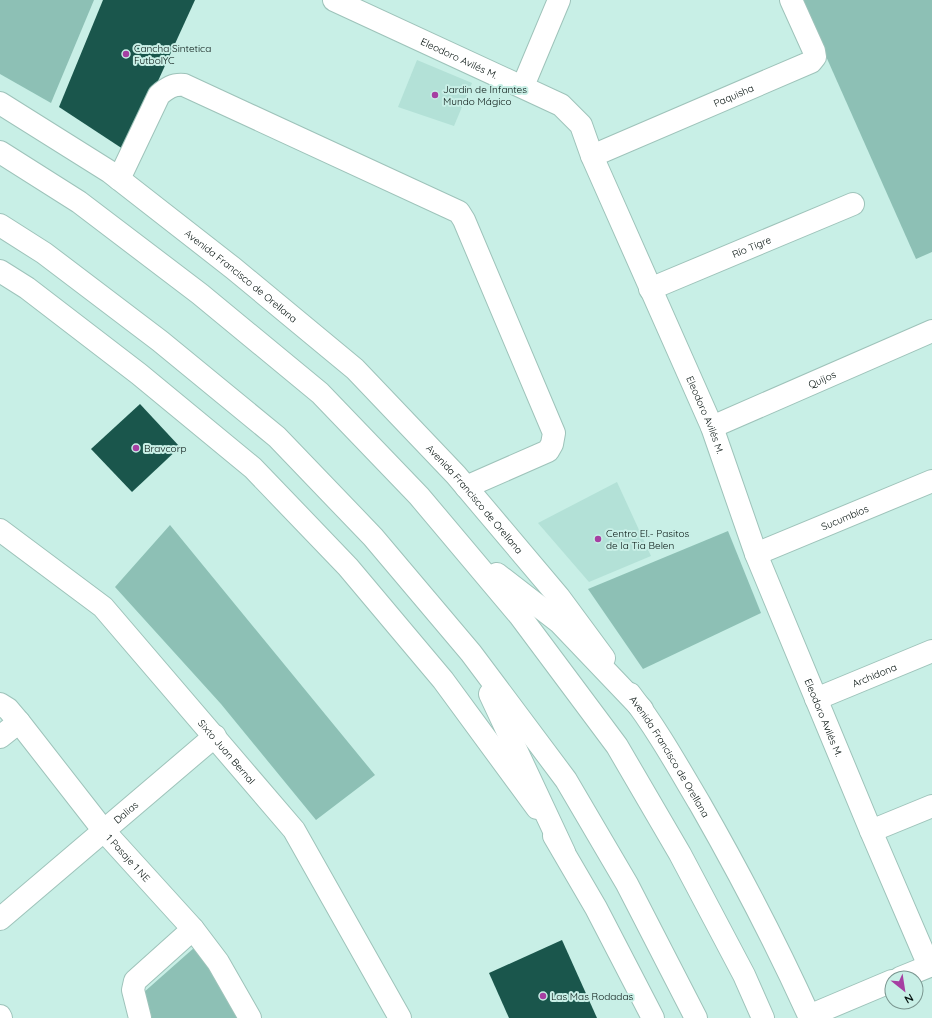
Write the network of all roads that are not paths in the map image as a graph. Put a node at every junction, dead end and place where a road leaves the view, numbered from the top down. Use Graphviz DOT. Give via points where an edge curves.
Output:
graph roads {
  1 [pos="334,0"];
  2 [pos="559,0"];
  3 [pos="791,0"];
  4 [pos="361,5"];
  5 [pos="523,86"];
  6 [pos="0,103"];
  7 [pos="0,152"];
  8 [pos="592,156"];
  9 [pos="119,179"];
  10 [pos="853,204"];
  11 [pos="0,225"];
  12 [pos="0,271"];
  13 [pos="650,289"];
  14 [pos="932,331"];
  15 [pos="712,427"];
  16 [pos="932,481"];
  17 [pos="466,487"];
  18 [pos="0,530"];
  19 [pos="462,547"];
  20 [pos="756,554"];
  21 [pos="932,651"];
  22 [pos="471,653"];
  23 [pos="816,699"];
  24 [pos="0,704"];
  25 [pos="642,709"];
  26 [pos="19,722"];
  27 [pos="215,736"];
  28 [pos="0,737"];
  29 [pos="932,806"];
  30 [pos="104,831"];
  31 [pos="871,831"];
  32 [pos="564,852"];
  33 [pos="0,920"];
  34 [pos="193,929"];
  35 [pos="931,965"];
  36 [pos="919,970"];
  37 [pos="884,985"];
  38 [pos="809,1017"];
  39 [pos="140,1018"];
  40 [pos="250,1018"];
  41 [pos="400,1018"];
  42 [pos="654,1018"];
  43 [pos="696,1018"];
  44 [pos="764,1018"];
  1 -- 4 [label="main road, Eleodoro Avilés M."];
  2 -- 5 [label="main road"];
  3 -- 8 [label="main road, Paquisha" via="814,52 815,57 811,62"];
  4 -- 5 [label="main road, Eleodoro Avilés M."];
  5 -- 8 [label="main road, Eleodoro Avilés M." via="561,105 581,125"];
  6 -- 9 [label="main road, Avenida Francisco de Orellana"];
  7 -- 19 [label="main road" via="79,202 200,294 320,393 419,496"];
  8 -- 13 [label="main road, Eleodoro Avilés M."];
  9 -- 17 [label="main road, Avenida Francisco de Orellana" via="233,268 355,369"];
  9 -- 17 [label="main road" via="159,95 166,88 176,84 184,85 459,212 554,433 548,451"];
  10 -- 13 [label="main road, Río Tigre"];
  11 -- 22 [label="main road" via="44,253 154,336 276,437 373,537"];
  12 -- 32 [label="main road" via="27,288 138,374 253,468 348,567 443,680 536,805"];
  13 -- 15 [label="main road, Eleodoro Avilés M."];
  14 -- 15 [label="main road, Quijos"];
  15 -- 20 [label="main road, Eleodoro Avilés M."];
  16 -- 20 [label="main road, Sucumbíos"];
  17 -- 25 [label="main road, Avenida Francisco de Orellana" via="559,597"];
  18 -- 27 [label="main road, Sixto Juan Bernal" via="103,607"];
  19 -- 25 [label="main road" via="559,622"];
  19 -- 44 [label="main road" via="520,616 617,746 680,854"];
  20 -- 23 [label="main road, Eleodoro Avilés M."];
  21 -- 23 [label="main road, Archidona"];
  22 -- 32 [label="main road"];
  22 -- 43 [label="main road" via="566,780 627,884"];
  23 -- 31 [label="main road, Eleodoro Avilés M."];
  24 -- 26 [label="main road, 1 Pasaje 1 NE" via="8,708"];
  25 -- 38 [label="main road, Avenida Francisco de Orellana" via="657,730 721,840 786,964"];
  26 -- 28 [label="main road"];
  26 -- 30 [label="main road, 1 Pasaje 1 NE"];
  27 -- 30 [label="main road, Dalias"];
  27 -- 41 [label="main road, Sixto Juan Bernal" via="294,830"];
  29 -- 31 [label="main road"];
  30 -- 33 [label="main road, Dalias"];
  30 -- 34 [label="main road, 1 Pasaje 1 NE"];
  31 -- 35 [label="main road, Eleodoro Avilés M."];
  32 -- 42 [label="main road"];
  34 -- 39 [label="main road" via="135,981 133,990"];
  34 -- 40 [label="main road, 1 Pasaje 1 NE" via="218,962"];
  35 -- 36 [label="main road"];
  37 -- 38 [label="main road"];
}
